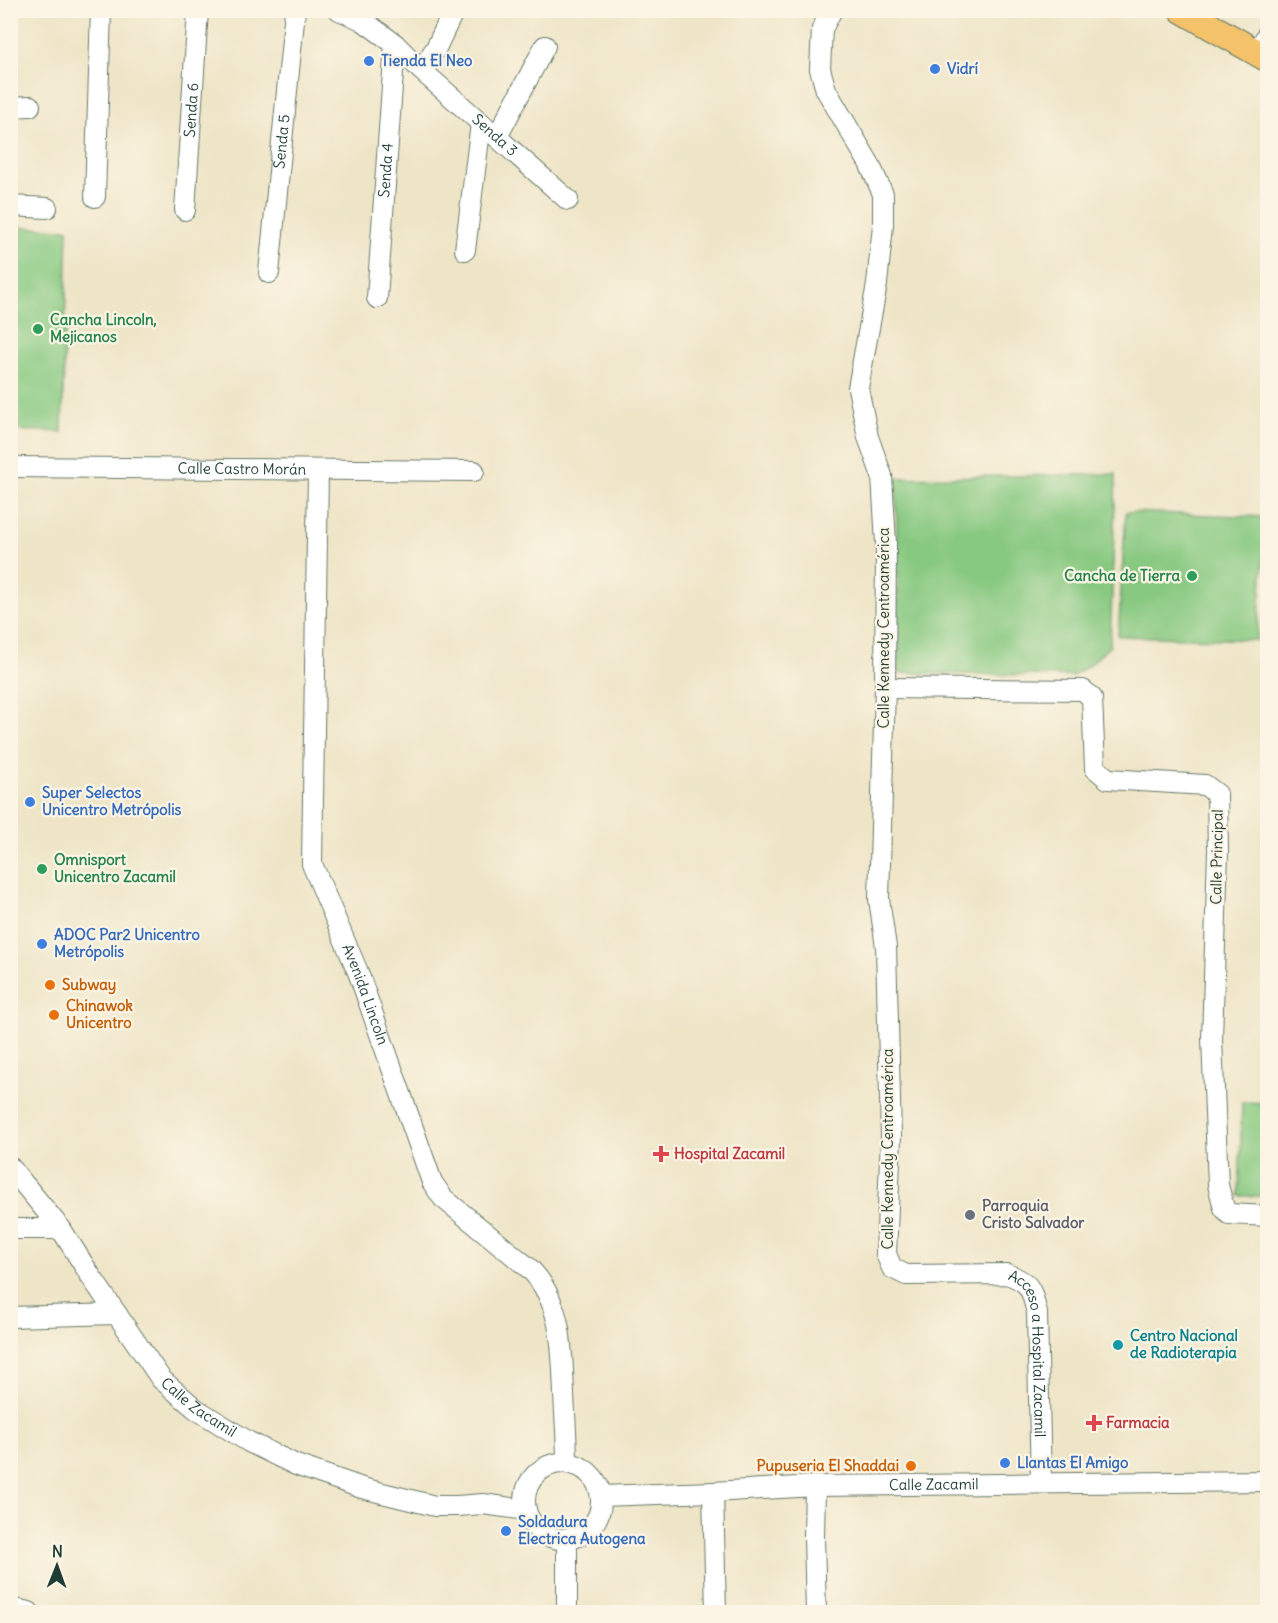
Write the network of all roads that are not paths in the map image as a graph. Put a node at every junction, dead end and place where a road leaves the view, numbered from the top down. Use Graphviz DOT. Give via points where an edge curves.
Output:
graph roads {
  1 [pos="101,10"];
  2 [pos="198,10"];
  3 [pos="295,10"];
  4 [pos="339,10"];
  5 [pos="454,10"];
  6 [pos="832,10"];
  7 [pos="1182,10"];
  8 [pos="395,44"];
  9 [pos="544,46"];
  10 [pos="1264,48"];
  11 [pos="421,70"];
  12 [pos="30,106"];
  13 [pos="10,107"];
  14 [pos="481,123"];
  15 [pos="497,137"];
  16 [pos="95,197"];
  17 [pos="568,200"];
  18 [pos="10,207"];
  19 [pos="47,208"];
  20 [pos="184,210"];
  21 [pos="465,250"];
  22 [pos="269,273"];
  23 [pos="377,297"];
  24 [pos="10,467"];
  25 [pos="318,471"];
  26 [pos="474,471"];
  27 [pos="885,688"];
  28 [pos="10,1167"];
  29 [pos="1268,1216"];
  30 [pos="10,1229"];
  31 [pos="61,1229"];
  32 [pos="892,1268"];
  33 [pos="117,1314"];
  34 [pos="10,1317"];
  35 [pos="567,1463"];
  36 [pos="1268,1481"];
  37 [pos="1041,1484"];
  38 [pos="528,1485"];
  39 [pos="815,1486"];
  40 [pos="713,1492"];
  41 [pos="601,1496"];
  42 [pos="483,1504"];
  43 [pos="526,1510"];
  44 [pos="567,1538"];
  45 [pos="10,1608"];
  46 [pos="29,1612"];
  47 [pos="567,1612"];
  48 [pos="716,1612"];
  49 [pos="816,1612"];
  1 -- 16 [label="street"];
  2 -- 20 [label="street, Senda 6"];
  3 -- 22 [label="street, Senda 5"];
  4 -- 8 [label="street, Senda 3" via="362,20"];
  5 -- 11 [label="street"];
  6 -- 27 [label="street, Calle Kennedy Centroamérica" via="822,29 820,69 826,90 883,194 877,284 858,388 868,437 882,476 886,543"];
  7 -- 10 [label="main road"];
  8 -- 11 [label="street, Senda 3"];
  8 -- 23 [label="street, Senda 4"];
  9 -- 15 [label="street"];
  11 -- 14 [label="street, Senda 3"];
  12 -- 13 [label="street"];
  14 -- 15 [label="street, Senda 3"];
  14 -- 21 [label="street"];
  15 -- 17 [label="street, Senda 3"];
  18 -- 19 [label="street"];
  24 -- 25 [label="street, Calle Castro Morán"];
  25 -- 26 [label="street, Calle Castro Morán"];
  25 -- 35 [label="street, Avenida Lincoln" via="312,864 358,972 432,1182 443,1198 530,1269 550,1296 561,1340"];
  27 -- 29 [label="street, Calle Principal" via="1083,690 1092,698 1095,768 1108,779 1205,785 1217,794 1212,1039 1219,1191 1229,1214"];
  27 -- 32 [label="street, Calle Kennedy Centroamérica" via="879,899 886,947 891,1136 886,1254"];
  28 -- 31 [label="street, Calle Zacamil"];
  30 -- 31 [label="street"];
  31 -- 33 [label="street, Calle Zacamil"];
  32 -- 37 [label="street, Acceso a Hospital Zacamil" via="906,1275 1007,1274 1020,1278 1030,1288 1037,1313"];
  33 -- 34 [label="street"];
  33 -- 42 [label="street, Calle Zacamil" via="161,1379 195,1408 249,1442 296,1465 362,1488 435,1506"];
  35 -- 38 [label="street" via="543,1469"];
  35 -- 41 [label="street" via="590,1474"];
  36 -- 37 [label="street, Calle Zacamil"];
  37 -- 39 [label="street, Calle Zacamil"];
  38 -- 42 [label="street, Calle Zacamil"];
  38 -- 43 [label="street"];
  39 -- 40 [label="street, Calle Zacamil"];
  39 -- 49 [label="street"];
  40 -- 41 [label="street, Calle Zacamil"];
  40 -- 48 [label="street"];
  41 -- 44 [label="street" via="594,1523"];
  42 -- 43 [label="street, Calle Zacamil"];
  43 -- 44 [label="street" via="543,1533"];
  44 -- 47 [label="street"];
  45 -- 46 [label="street"];
}
